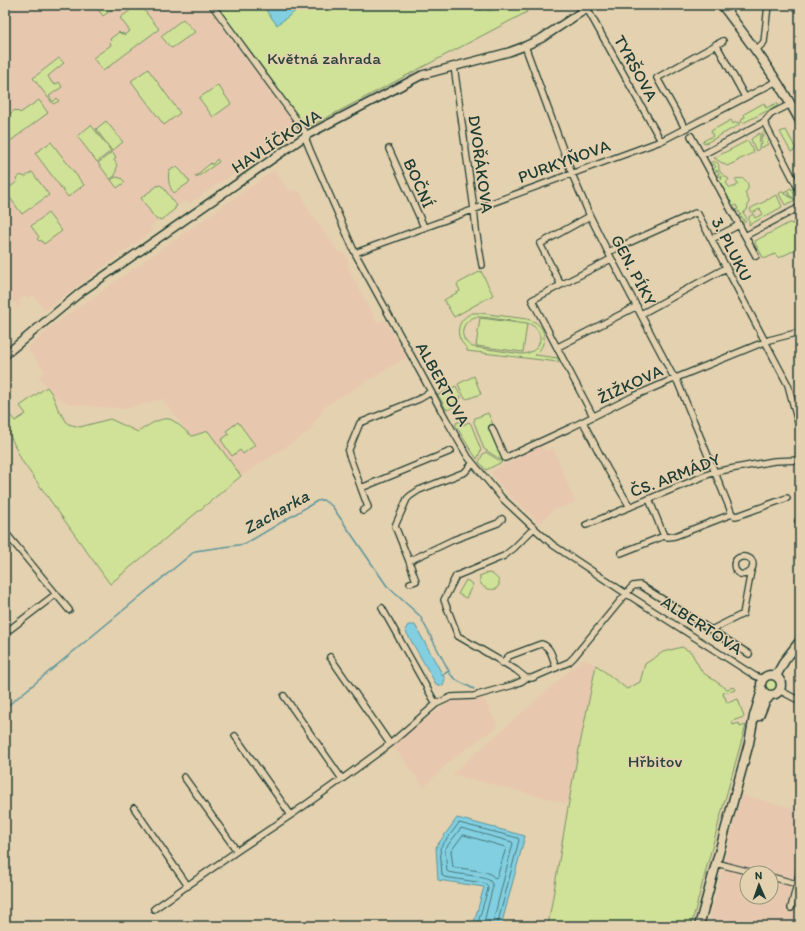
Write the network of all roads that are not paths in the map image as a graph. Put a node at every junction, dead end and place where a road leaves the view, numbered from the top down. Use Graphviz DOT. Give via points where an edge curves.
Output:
graph roads {
  1 [pos="212,5"];
  2 [pos="722,5"];
  3 [pos="768,5"];
  4 [pos="588,6"];
  5 [pos="722,41"];
  6 [pos="716,44"];
  7 [pos="525,46"];
  8 [pos="756,50"];
  9 [pos="454,66"];
  10 [pos="777,81"];
  11 [pos="745,97"];
  12 [pos="791,104"];
  13 [pos="800,121"];
  14 [pos="764,122"];
  15 [pos="685,128"];
  16 [pos="307,135"];
  17 [pos="691,136"];
  18 [pos="661,141"];
  19 [pos="389,149"];
  20 [pos="702,155"];
  21 [pos="572,174"];
  22 [pos="800,192"];
  23 [pos="800,207"];
  24 [pos="474,209"];
  25 [pos="590,216"];
  26 [pos="739,225"];
  27 [pos="424,227"];
  28 [pos="745,236"];
  29 [pos="712,239"];
  30 [pos="608,252"];
  31 [pos="355,253"];
  32 [pos="756,256"];
  33 [pos="611,259"];
  34 [pos="482,265"];
  35 [pos="726,268"];
  36 [pos="561,285"];
  37 [pos="637,306"];
  38 [pos="641,314"];
  39 [pos="800,332"];
  40 [pos="765,342"];
  41 [pos="558,347"];
  42 [pos="5,355"];
  43 [pos="676,378"];
  44 [pos="431,392"];
  45 [pos="593,416"];
  46 [pos="583,422"];
  47 [pos="492,428"];
  48 [pos="800,430"];
  49 [pos="451,451"];
  50 [pos="800,460"];
  51 [pos="473,463"];
  52 [pos="714,472"];
  53 [pos="361,488"];
  54 [pos="787,498"];
  55 [pos="649,499"];
  56 [pos="630,507"];
  57 [pos="363,511"];
  58 [pos="732,514"];
  59 [pos="502,519"];
  60 [pos="586,525"];
  61 [pos="534,528"];
  62 [pos="5,532"];
  63 [pos="664,536"];
  64 [pos="621,553"];
  65 [pos="409,561"];
  66 [pos="751,571"];
  67 [pos="410,584"];
  68 [pos="626,593"];
  69 [pos="56,594"];
  70 [pos="382,608"];
  71 [pos="69,610"];
  72 [pos="711,630"];
  73 [pos="5,633"];
  74 [pos="800,641"];
  75 [pos="749,654"];
  76 [pos="330,657"];
  77 [pos="502,663"];
  78 [pos="556,668"];
  79 [pos="776,676"];
  80 [pos="526,678"];
  81 [pos="763,679"];
  82 [pos="762,690"];
  83 [pos="775,692"];
  84 [pos="284,696"];
  85 [pos="800,701"];
  86 [pos="436,704"];
  87 [pos="235,736"];
  88 [pos="749,743"];
  89 [pos="390,744"];
  90 [pos="184,777"];
  91 [pos="342,779"];
  92 [pos="134,808"];
  93 [pos="291,815"];
  94 [pos="237,851"];
  95 [pos="716,863"];
  96 [pos="739,869"];
  97 [pos="799,871"];
  98 [pos="779,879"];
  99 [pos="798,885"];
  100 [pos="188,886"];
  101 [pos="791,908"];
  102 [pos="154,909"];
  103 [pos="699,926"];
  1 -- 16 [label="street"];
  2 -- 8 [label="main road"];
  3 -- 8 [label="street" via="764,42"];
  4 -- 7 [label="street, HAVLÍČKOVA" via="542,38"];
  4 -- 18 [label="street, TYRŠOVA"];
  5 -- 6 [label="street"];
  6 -- 11 [label="street"];
  6 -- 15 [label="street" via="657,78"];
  7 -- 9 [label="street, HAVLÍČKOVA"];
  7 -- 21 [label="street, GEN. PÍKY"];
  8 -- 10 [label="main road"];
  9 -- 16 [label="street, HAVLÍČKOVA" via="422,75"];
  9 -- 24 [label="street, DVOŘÁKOVA"];
  10 -- 11 [label="street, PURKYŇOVA"];
  10 -- 12 [label="main road"];
  11 -- 15 [label="street, PURKYŇOVA"];
  12 -- 13 [label="main road"];
  12 -- 14 [label="street" via="770,114"];
  14 -- 20 [label="street"];
  14 -- 22 [label="street"];
  15 -- 18 [label="street, PURKYŇOVA"];
  16 -- 31 [label="street, ALBERTOVA" via="306,140"];
  16 -- 42 [label="street, HAVLÍČKOVA" via="81,292"];
  17 -- 20 [label="street"];
  18 -- 21 [label="street, PURKYŇOVA"];
  19 -- 27 [label="street, BOČNÍ"];
  20 -- 26 [label="street"];
  21 -- 24 [label="street, PURKYŇOVA"];
  21 -- 25 [label="street, GEN. PÍKY"];
  23 -- 28 [label="street"];
  24 -- 27 [label="street, PURKYŇOVA"];
  24 -- 34 [label="street, DVOŘÁKOVA"];
  25 -- 30 [label="street, GEN. PÍKY"];
  25 -- 36 [label="street" via="540,244"];
  26 -- 28 [label="street"];
  26 -- 29 [label="street"];
  27 -- 31 [label="street, PURKYŇOVA"];
  28 -- 32 [label="street"];
  29 -- 30 [label="street, 3. PLUKU" via="700,216 695,213"];
  29 -- 35 [label="street, 3. PLUKU"];
  30 -- 33 [label="street, GEN. PÍKY"];
  31 -- 44 [label="street, ALBERTOVA"];
  33 -- 36 [label="street"];
  33 -- 37 [label="street, GEN. PÍKY"];
  35 -- 38 [label="street"];
  35 -- 40 [label="street, 3. PLUKU"];
  36 -- 41 [label="street" via="532,300"];
  37 -- 38 [label="street, GEN. PÍKY"];
  37 -- 41 [label="street"];
  38 -- 43 [label="street, GEN. PÍKY"];
  39 -- 40 [label="street, ŽIŽKOVA"];
  40 -- 43 [label="street, ŽIŽKOVA"];
  40 -- 48 [label="street, 3. PLUKU" via="788,385"];
  41 -- 45 [label="street"];
  43 -- 45 [label="street, ŽIŽKOVA"];
  43 -- 52 [label="street, GEN. PÍKY"];
  44 -- 51 [label="street, ALBERTOVA"];
  44 -- 53 [label="street" via="360,423 348,452"];
  45 -- 46 [label="street, ŽIŽKOVA"];
  46 -- 47 [label="street, ŽIŽKOVA" via="505,458"];
  46 -- 56 [label="street"];
  49 -- 53 [label="street"];
  50 -- 52 [label="street, ČS. ARMÁDY" via="767,462"];
  51 -- 61 [label="street, ALBERTOVA" via="502,498"];
  51 -- 65 [label="street" via="465,472 420,490 407,499 395,526"];
  52 -- 55 [label="street, ČS. ARMÁDY"];
  52 -- 58 [label="street, GEN. PÍKY"];
  53 -- 57 [label="street" via="368,507"];
  54 -- 58 [label="street" via="740,515"];
  55 -- 56 [label="street, ČS. ARMÁDY"];
  55 -- 63 [label="street"];
  56 -- 60 [label="street, ČS. ARMÁDY"];
  58 -- 63 [label="street" via="675,536"];
  59 -- 65 [label="street"];
  61 -- 68 [label="street, ALBERTOVA" via="559,549"];
  61 -- 77 [label="street" via="504,556 456,576 444,600 458,636"];
  62 -- 69 [label="street"];
  63 -- 64 [label="street"];
  65 -- 67 [label="street" via="416,581"];
  66 -- 72 [label="street" via="743,614"];
  68 -- 72 [label="street, ALBERTOVA" via="633,586 640,585"];
  68 -- 78 [label="street" via="574,657"];
  68 -- 81 [label="street, ALBERTOVA"];
  69 -- 71 [label="street"];
  69 -- 73 [label="street"];
  70 -- 86 [label="street"];
  72 -- 75 [label="street, ALBERTOVA"];
  74 -- 79 [label="main road"];
  76 -- 89 [label="street"];
  77 -- 78 [label="street" via="509,656 543,644 548,648"];
  77 -- 80 [label="street"];
  78 -- 80 [label="street"];
  79 -- 81 [label="main road" via="768,675"];
  79 -- 83 [label="main road" via="780,685"];
  80 -- 86 [label="street" via="513,685 474,696 451,697"];
  81 -- 82 [label="main road"];
  82 -- 83 [label="main road" via="766,693"];
  82 -- 88 [label="main road"];
  83 -- 85 [label="street"];
  83 -- 88 [label="main road" via="765,702"];
  84 -- 91 [label="street"];
  86 -- 89 [label="street"];
  87 -- 93 [label="street"];
  88 -- 95 [label="main road"];
  89 -- 91 [label="street"];
  90 -- 94 [label="street"];
  91 -- 93 [label="street"];
  92 -- 100 [label="street"];
  93 -- 94 [label="street"];
  94 -- 100 [label="street"];
  95 -- 96 [label="street"];
  95 -- 103 [label="main road"];
  97 -- 99 [label="street"];
  98 -- 99 [label="street"];
  99 -- 101 [label="street"];
  100 -- 102 [label="street"];
}
